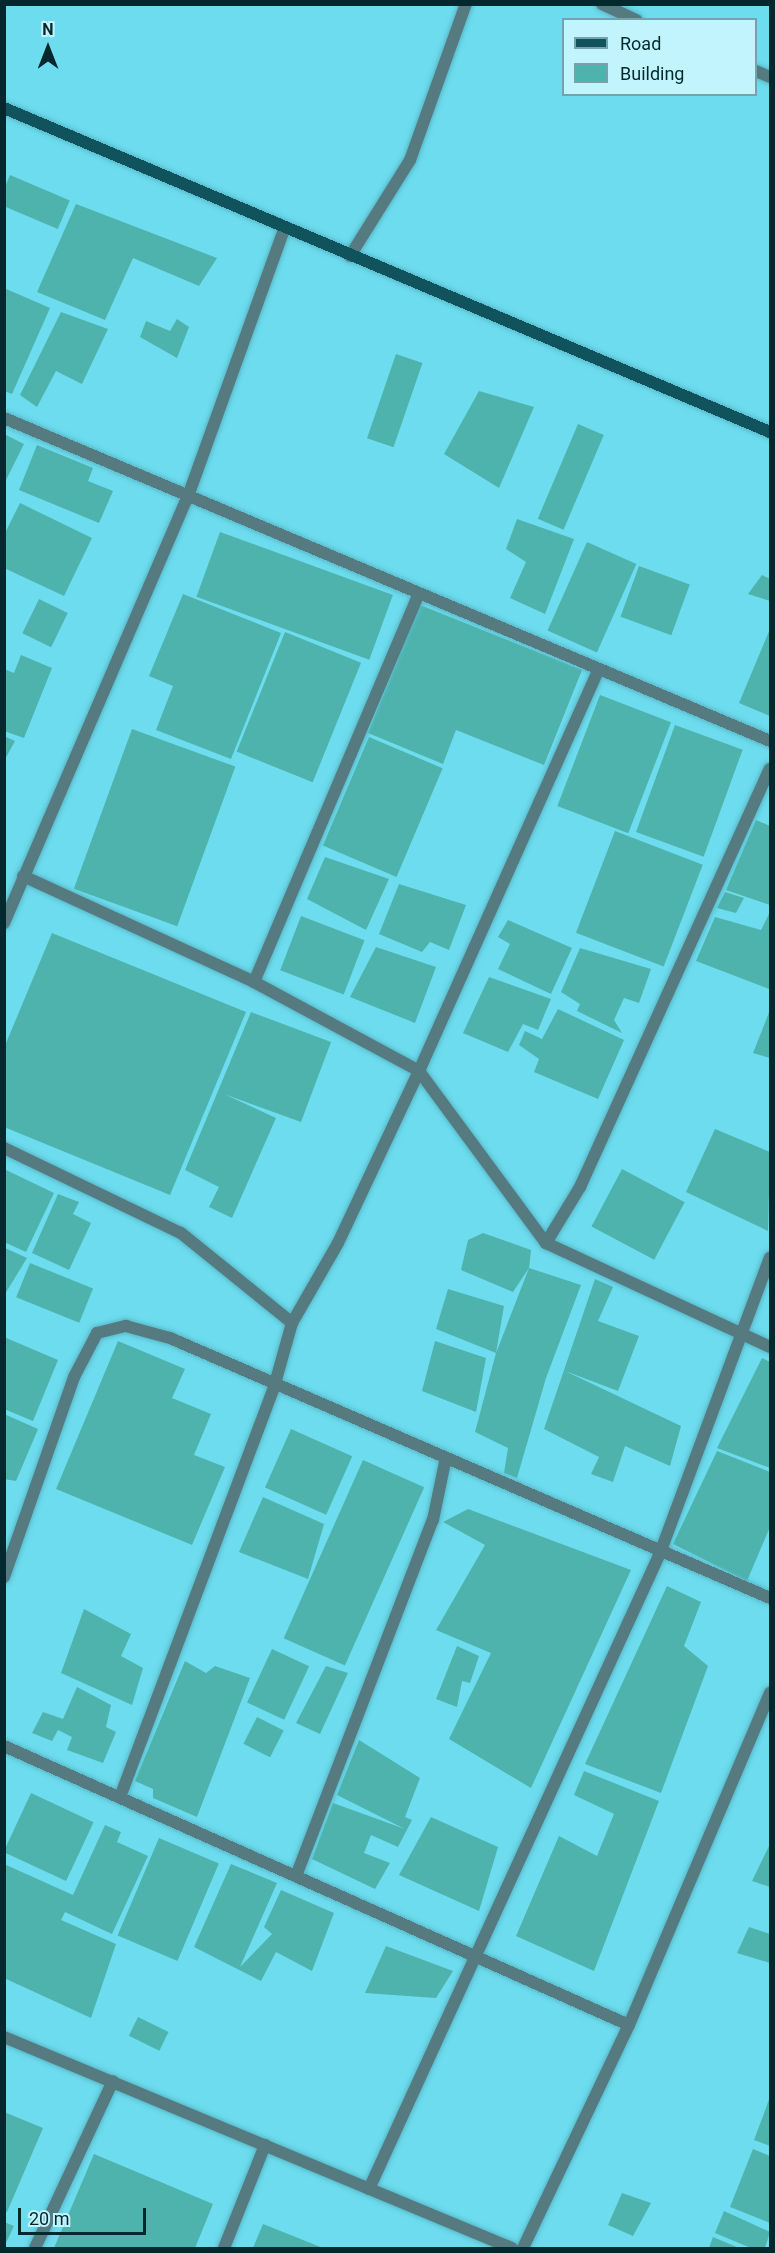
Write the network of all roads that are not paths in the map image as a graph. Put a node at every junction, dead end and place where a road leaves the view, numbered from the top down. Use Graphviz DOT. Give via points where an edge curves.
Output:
graph roads {
  1 [pos="466,4"];
  2 [pos="602,4"];
  3 [pos="633,18"];
  4 [pos="757,71"];
  5 [pos="771,77"];
  6 [pos="4,108"];
  7 [pos="284,229"];
  8 [pos="350,256"];
  9 [pos="4,418"];
  10 [pos="771,432"];
  11 [pos="187,499"];
  12 [pos="418,595"];
  13 [pos="599,669"];
  14 [pos="771,741"];
  15 [pos="771,769"];
  16 [pos="23,876"];
  17 [pos="4,923"];
  18 [pos="254,981"];
  19 [pos="419,1071"];
  20 [pos="4,1148"];
  21 [pos="546,1243"];
  22 [pos="771,1258"];
  23 [pos="292,1323"];
  24 [pos="739,1333"];
  25 [pos="771,1347"];
  26 [pos="274,1387"];
  27 [pos="445,1462"];
  28 [pos="660,1553"];
  29 [pos="4,1577"];
  30 [pos="771,1598"];
  31 [pos="771,1694"];
  32 [pos="4,1746"];
  33 [pos="120,1797"];
  34 [pos="296,1876"];
  35 [pos="474,1953"];
  36 [pos="629,2025"];
  37 [pos="4,2037"];
  38 [pos="113,2081"];
  39 [pos="266,2145"];
  40 [pos="369,2188"];
  41 [pos="35,2248"];
  42 [pos="224,2248"];
  43 [pos="512,2248"];
  44 [pos="523,2248"];
  1 -- 8 [label="street" via="410,160"];
  2 -- 3 [label="street"];
  4 -- 5 [label="street"];
  6 -- 7 [label="street"];
  7 -- 8 [label="street"];
  7 -- 11 [label="street"];
  8 -- 10 [label="street"];
  9 -- 11 [label="street"];
  11 -- 12 [label="street"];
  11 -- 16 [label="street"];
  12 -- 13 [label="street"];
  12 -- 18 [label="street"];
  13 -- 14 [label="street"];
  13 -- 19 [label="street"];
  15 -- 21 [label="street" via="580,1187"];
  16 -- 17 [label="street"];
  16 -- 18 [label="street"];
  18 -- 19 [label="street"];
  19 -- 21 [label="street"];
  19 -- 23 [label="street" via="338,1243"];
  20 -- 23 [label="street" via="181,1233"];
  21 -- 24 [label="street"];
  22 -- 24 [label="street"];
  23 -- 26 [label="street"];
  24 -- 25 [label="street"];
  24 -- 28 [label="street"];
  26 -- 27 [label="street"];
  26 -- 29 [label="street" via="170,1338 126,1326 97,1333 74,1377"];
  26 -- 33 [label="street"];
  27 -- 28 [label="street"];
  27 -- 34 [label="street" via="433,1520"];
  28 -- 30 [label="street"];
  28 -- 35 [label="street"];
  31 -- 36 [label="street"];
  32 -- 33 [label="street"];
  33 -- 34 [label="street"];
  34 -- 35 [label="street"];
  35 -- 36 [label="street"];
  35 -- 40 [label="street"];
  36 -- 44 [label="street"];
  37 -- 38 [label="street"];
  38 -- 39 [label="street"];
  38 -- 41 [label="street"];
  39 -- 40 [label="street"];
  39 -- 42 [label="street"];
  40 -- 43 [label="street"];
}
